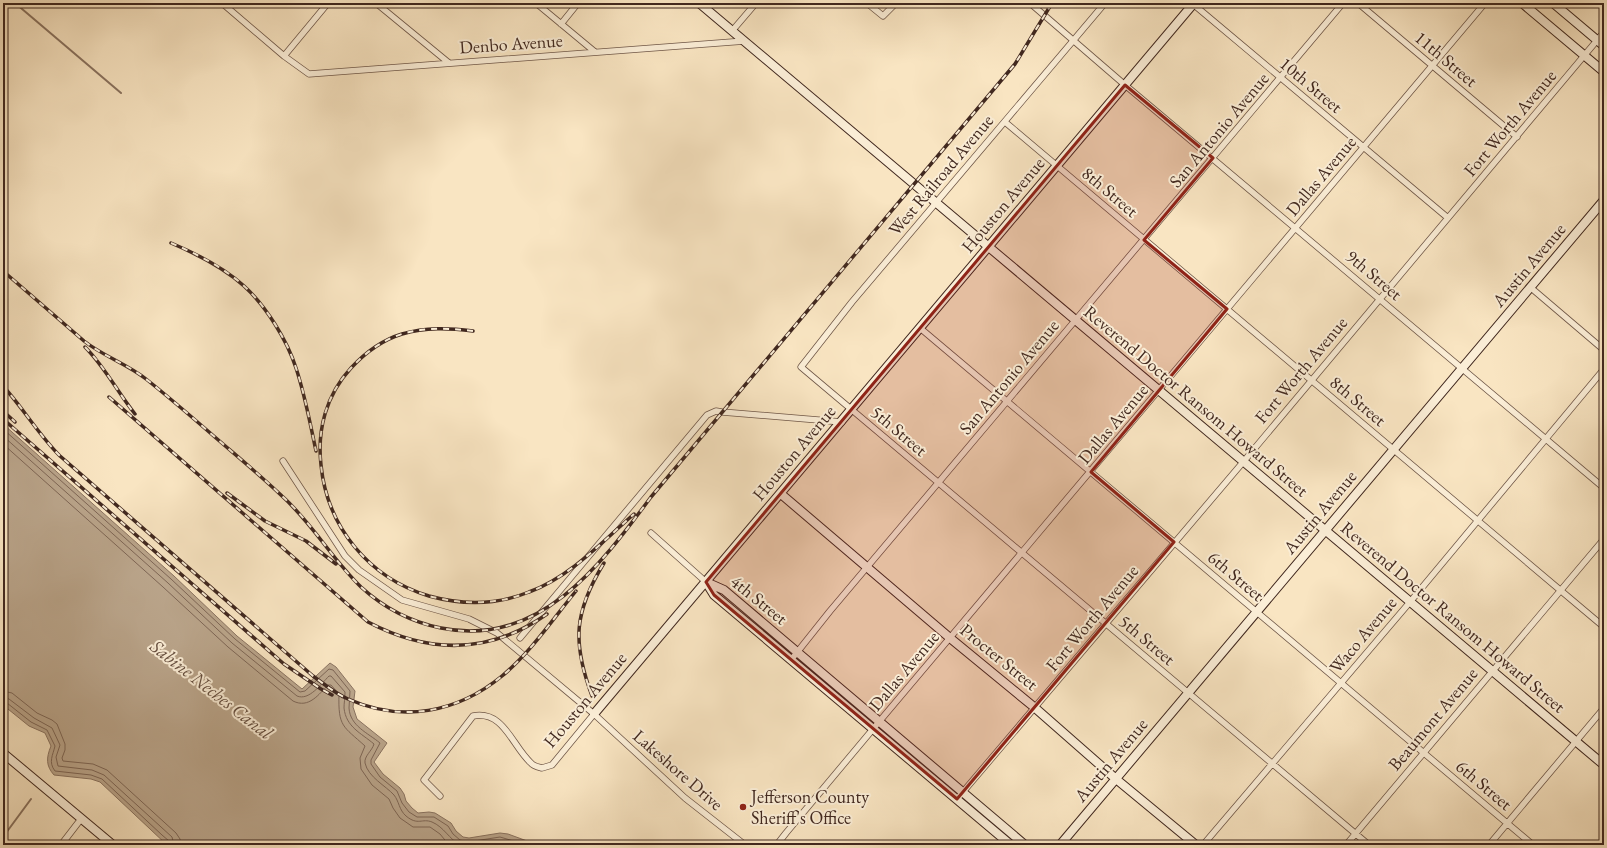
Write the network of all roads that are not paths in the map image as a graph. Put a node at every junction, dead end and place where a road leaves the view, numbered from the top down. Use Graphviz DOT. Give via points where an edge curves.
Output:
graph roads {
  1 [pos="222,3"];
  2 [pos="328,3"];
  3 [pos="376,3"];
  4 [pos="536,3"];
  5 [pos="578,3"];
  6 [pos="699,3"];
  7 [pos="756,3"];
  8 [pos="866,3"];
  9 [pos="896,3"];
  10 [pos="1030,3"];
  11 [pos="1105,3"];
  12 [pos="1194,3"];
  13 [pos="1343,3"];
  14 [pos="1358,3"];
  15 [pos="1485,3"];
  16 [pos="1522,3"];
  17 [pos="1553,3"];
  18 [pos="561,24"];
  19 [pos="732,31"];
  20 [pos="1604,32"];
  21 [pos="1597,40"];
  22 [pos="745,41"];
  23 [pos="1073,41"];
  24 [pos="1604,46"];
  25 [pos="595,52"];
  26 [pos="284,56"];
  27 [pos="1584,56"];
  28 [pos="449,63"];
  29 [pos="1432,65"];
  30 [pos="1604,72"];
  31 [pos="1281,77"];
  32 [pos="1125,84"];
  33 [pos="1005,122"];
  34 [pos="1517,136"];
  35 [pos="1364,147"];
  36 [pos="1213,158"];
  37 [pos="1057,166"];
  38 [pos="936,203"];
  39 [pos="1602,206"];
  40 [pos="1448,218"];
  41 [pos="1295,228"];
  42 [pos="1144,240"];
  43 [pos="988,247"];
  44 [pos="1530,287"];
  45 [pos="1380,298"];
  46 [pos="1227,309"];
  47 [pos="1076,320"];
  48 [pos="920,328"];
  49 [pos="1604,350"];
  50 [pos="801,367"];
  51 [pos="1462,368"];
  52 [pos="1604,369"];
  53 [pos="1311,380"];
  54 [pos="1160,390"];
  55 [pos="1007,401"];
  56 [pos="852,410"];
  57 [pos="842,422"];
  58 [pos="1546,439"];
  59 [pos="1394,449"];
  60 [pos="283,461"];
  61 [pos="1244,461"];
  62 [pos="1091,472"];
  63 [pos="938,482"];
  64 [pos="1604,488"];
  65 [pos="781,494"];
  66 [pos="1477,520"];
  67 [pos="1325,530"];
  68 [pos="651,533"];
  69 [pos="1604,539"];
  70 [pos="1174,542"];
  71 [pos="1022,553"];
  72 [pos="866,568"];
  73 [pos="706,582"];
  74 [pos="1561,590"];
  75 [pos="1410,602"];
  76 [pos="1257,612"];
  77 [pos="1106,623"];
  78 [pos="1604,627"];
  79 [pos="520,638"];
  80 [pos="950,638"];
  81 [pos="797,652"];
  82 [pos="791,660"];
  83 [pos="1492,671"];
  84 [pos="1341,683"];
  85 [pos="1189,693"];
  86 [pos="1034,707"];
  87 [pos="1604,708"];
  88 [pos="594,714"];
  89 [pos="880,721"];
  90 [pos="873,728"];
  91 [pos="1576,742"];
  92 [pos="3,753"];
  93 [pos="1424,753"];
  94 [pos="1272,764"];
  95 [pos="1604,765"];
  96 [pos="1116,779"];
  97 [pos="963,792"];
  98 [pos="440,796"];
  99 [pos="957,799"];
  100 [pos="81,818"];
  101 [pos="1508,823"];
  102 [pos="1355,834"];
  103 [pos="61,845"];
  104 [pos="113,845"];
  105 [pos="745,845"];
  106 [pos="779,845"];
  107 [pos="1011,845"];
  108 [pos="1025,845"];
  109 [pos="1060,845"];
  110 [pos="1196,845"];
  111 [pos="1203,845"];
  112 [pos="1346,845"];
  113 [pos="1369,845"];
  114 [pos="1489,845"];
  115 [pos="1534,845"];
  1 -- 26 [label="street, Denbo Avenue"];
  2 -- 26 [label="street"];
  3 -- 28 [label="street"];
  4 -- 18 [label="street"];
  5 -- 18 [label="street"];
  6 -- 19 [label="street, Reverend Doctor Ransom Howard Street"];
  7 -- 19 [label="street"];
  8 -- 9 [label="street" via="884,16"];
  10 -- 23 [label="street, 9th Street"];
  11 -- 23 [label="street, West Railroad Avenue"];
  12 -- 31 [label="street, 10th Street"];
  12 -- 32 [label="street, Houston Avenue"];
  13 -- 31 [label="street, San Antonio Avenue"];
  14 -- 29 [label="street, 11th Street"];
  15 -- 29 [label="street, Dallas Avenue"];
  16 -- 27 [label="street"];
  17 -- 21 [label="street"];
  18 -- 25 [label="street"];
  19 -- 22 [label="street, Reverend Doctor Ransom Howard Street"];
  20 -- 21 [label="street, Fort Worth Avenue"];
  21 -- 24 [label="street"];
  21 -- 27 [label="street, Fort Worth Avenue"];
  22 -- 25 [label="street, Denbo Avenue"];
  22 -- 38 [label="street, Reverend Doctor Ransom Howard Street"];
  23 -- 32 [label="street, 9th Street"];
  23 -- 33 [label="street, West Railroad Avenue"];
  25 -- 28 [label="street, Denbo Avenue"];
  26 -- 28 [label="street, Denbo Avenue" via="309,74"];
  27 -- 30 [label="street"];
  27 -- 34 [label="street, Fort Worth Avenue"];
  29 -- 34 [label="street, 11th Street"];
  29 -- 35 [label="street, Dallas Avenue"];
  31 -- 35 [label="street, 10th Street"];
  31 -- 36 [label="street, San Antonio Avenue"];
  32 -- 36 [label="street, 9th Street"];
  32 -- 37 [label="street, Houston Avenue"];
  33 -- 37 [label="street, 8th Street"];
  33 -- 38 [label="street, West Railroad Avenue"];
  34 -- 40 [label="street, Fort Worth Avenue"];
  35 -- 40 [label="street, 10th Street"];
  35 -- 41 [label="street, Dallas Avenue"];
  36 -- 41 [label="street, 9th Street"];
  36 -- 42 [label="street, San Antonio Avenue"];
  37 -- 42 [label="street, 8th Street"];
  37 -- 43 [label="street, Houston Avenue"];
  38 -- 43 [label="street, Reverend Doctor Ransom Howard Street"];
  38 -- 50 [label="street, West Railroad Avenue"];
  39 -- 44 [label="street, Austin Avenue"];
  40 -- 45 [label="street, Fort Worth Avenue"];
  41 -- 45 [label="street, 9th Street"];
  41 -- 46 [label="street, Dallas Avenue"];
  42 -- 46 [label="street, 8th Street"];
  42 -- 47 [label="street, San Antonio Avenue"];
  43 -- 47 [label="street, Reverend Doctor Ransom Howard Street"];
  43 -- 48 [label="street, Houston Avenue"];
  44 -- 49 [label="street"];
  44 -- 51 [label="street, Austin Avenue"];
  45 -- 51 [label="street, 9th Street"];
  45 -- 53 [label="street, Fort Worth Avenue"];
  46 -- 53 [label="street, 8th Street"];
  46 -- 54 [label="street, Dallas Avenue"];
  47 -- 54 [label="street, Reverend Doctor Ransom Howard Street"];
  47 -- 55 [label="street, San Antonio Avenue"];
  48 -- 55 [label="street, 6th Street"];
  48 -- 56 [label="street, Houston Avenue"];
  50 -- 56 [label="street, 5th Street"];
  51 -- 58 [label="street, 9th Street"];
  51 -- 59 [label="street, Austin Avenue"];
  52 -- 58 [label="street, Waco Avenue"];
  53 -- 59 [label="street, 8th Street"];
  53 -- 61 [label="street, Fort Worth Avenue"];
  54 -- 61 [label="street, Reverend Doctor Ransom Howard Street"];
  54 -- 62 [label="street, Dallas Avenue"];
  55 -- 62 [label="street, 6th Street"];
  55 -- 63 [label="street, San Antonio Avenue"];
  56 -- 57 [label="street, Houston Avenue"];
  56 -- 63 [label="street, 5th Street"];
  57 -- 65 [label="street, Houston Avenue"];
  57 -- 79 [label="street" via="716,411 707,415"];
  58 -- 64 [label="street, 9th Street"];
  58 -- 66 [label="street, Waco Avenue"];
  59 -- 66 [label="street, 8th Street"];
  59 -- 67 [label="street, Austin Avenue"];
  60 -- 88 [label="street, Lakeshore Drive" via="345,556 359,570 402,600 469,619 498,633"];
  61 -- 67 [label="street, Reverend Doctor Ransom Howard Street"];
  61 -- 70 [label="street, Fort Worth Avenue"];
  62 -- 70 [label="street, 6th Street"];
  62 -- 71 [label="street, Dallas Avenue"];
  63 -- 71 [label="street, 5th Street"];
  63 -- 72 [label="street, San Antonio Avenue"];
  65 -- 72 [label="street, Procter Street"];
  65 -- 73 [label="street, Houston Avenue"];
  66 -- 74 [label="street, 8th Street"];
  66 -- 75 [label="street, Waco Avenue"];
  67 -- 75 [label="street, Reverend Doctor Ransom Howard Street"];
  67 -- 76 [label="street, Austin Avenue"];
  68 -- 73 [label="street"];
  69 -- 74 [label="street, Beaumont Avenue"];
  70 -- 76 [label="street, 6th Street"];
  70 -- 77 [label="street, Fort Worth Avenue"];
  71 -- 77 [label="street, 5th Street"];
  71 -- 80 [label="street, Dallas Avenue"];
  72 -- 80 [label="street, Procter Street"];
  72 -- 81 [label="street, San Antonio Avenue"];
  73 -- 81 [label="street, 4th Street" via="724,590"];
  73 -- 82 [label="street, 4th Street" via="714,595"];
  73 -- 88 [label="street, Houston Avenue"];
  74 -- 78 [label="street, 8th Street"];
  74 -- 83 [label="street, Beaumont Avenue"];
  75 -- 83 [label="street, Reverend Doctor Ransom Howard Street"];
  75 -- 84 [label="street, Waco Avenue"];
  76 -- 84 [label="street, 6th Street"];
  76 -- 85 [label="street, Austin Avenue"];
  77 -- 85 [label="street, 5th Street"];
  77 -- 86 [label="street, Fort Worth Avenue"];
  80 -- 86 [label="street, Procter Street"];
  80 -- 89 [label="street, Dallas Avenue"];
  81 -- 82 [label="street, San Antonio Avenue"];
  81 -- 89 [label="street, 4th Street"];
  82 -- 90 [label="street, 4th Street"];
  83 -- 91 [label="street, Reverend Doctor Ransom Howard Street"];
  83 -- 93 [label="street, Beaumont Avenue"];
  84 -- 93 [label="street, 6th Street"];
  84 -- 94 [label="street, Waco Avenue"];
  85 -- 94 [label="street, 5th Street"];
  85 -- 96 [label="street, Austin Avenue"];
  86 -- 96 [label="street, Procter Street"];
  86 -- 97 [label="street, Fort Worth Avenue"];
  87 -- 91 [label="street"];
  88 -- 98 [label="street, Houston Avenue" via="552,765 542,768 531,764 498,721 482,714 473,716 424,780"];
  88 -- 105 [label="street, Lakeshore Drive" via="685,798"];
  89 -- 90 [label="street, Dallas Avenue"];
  89 -- 97 [label="street, 4th Street"];
  90 -- 99 [label="street, 4th Street"];
  90 -- 106 [label="street, Dallas Avenue" via="786,833"];
  91 -- 95 [label="street, Reverend Doctor Ransom Howard Street"];
  91 -- 101 [label="street"];
  92 -- 100 [label="street"];
  93 -- 101 [label="street, 6th Street"];
  93 -- 102 [label="street, Beaumont Avenue"];
  94 -- 102 [label="street, 5th Street"];
  94 -- 111 [label="street, Waco Avenue"];
  96 -- 109 [label="street, Austin Avenue"];
  96 -- 110 [label="street, Procter Street"];
  97 -- 99 [label="street, Fort Worth Avenue"];
  97 -- 108 [label="street, 4th Street"];
  99 -- 107 [label="street, 4th Street"];
  100 -- 103 [label="street"];
  100 -- 104 [label="street"];
  101 -- 114 [label="street"];
  101 -- 115 [label="street, 6th Street"];
  102 -- 112 [label="street, Beaumont Avenue"];
  102 -- 113 [label="street, 5th Street"];
}
